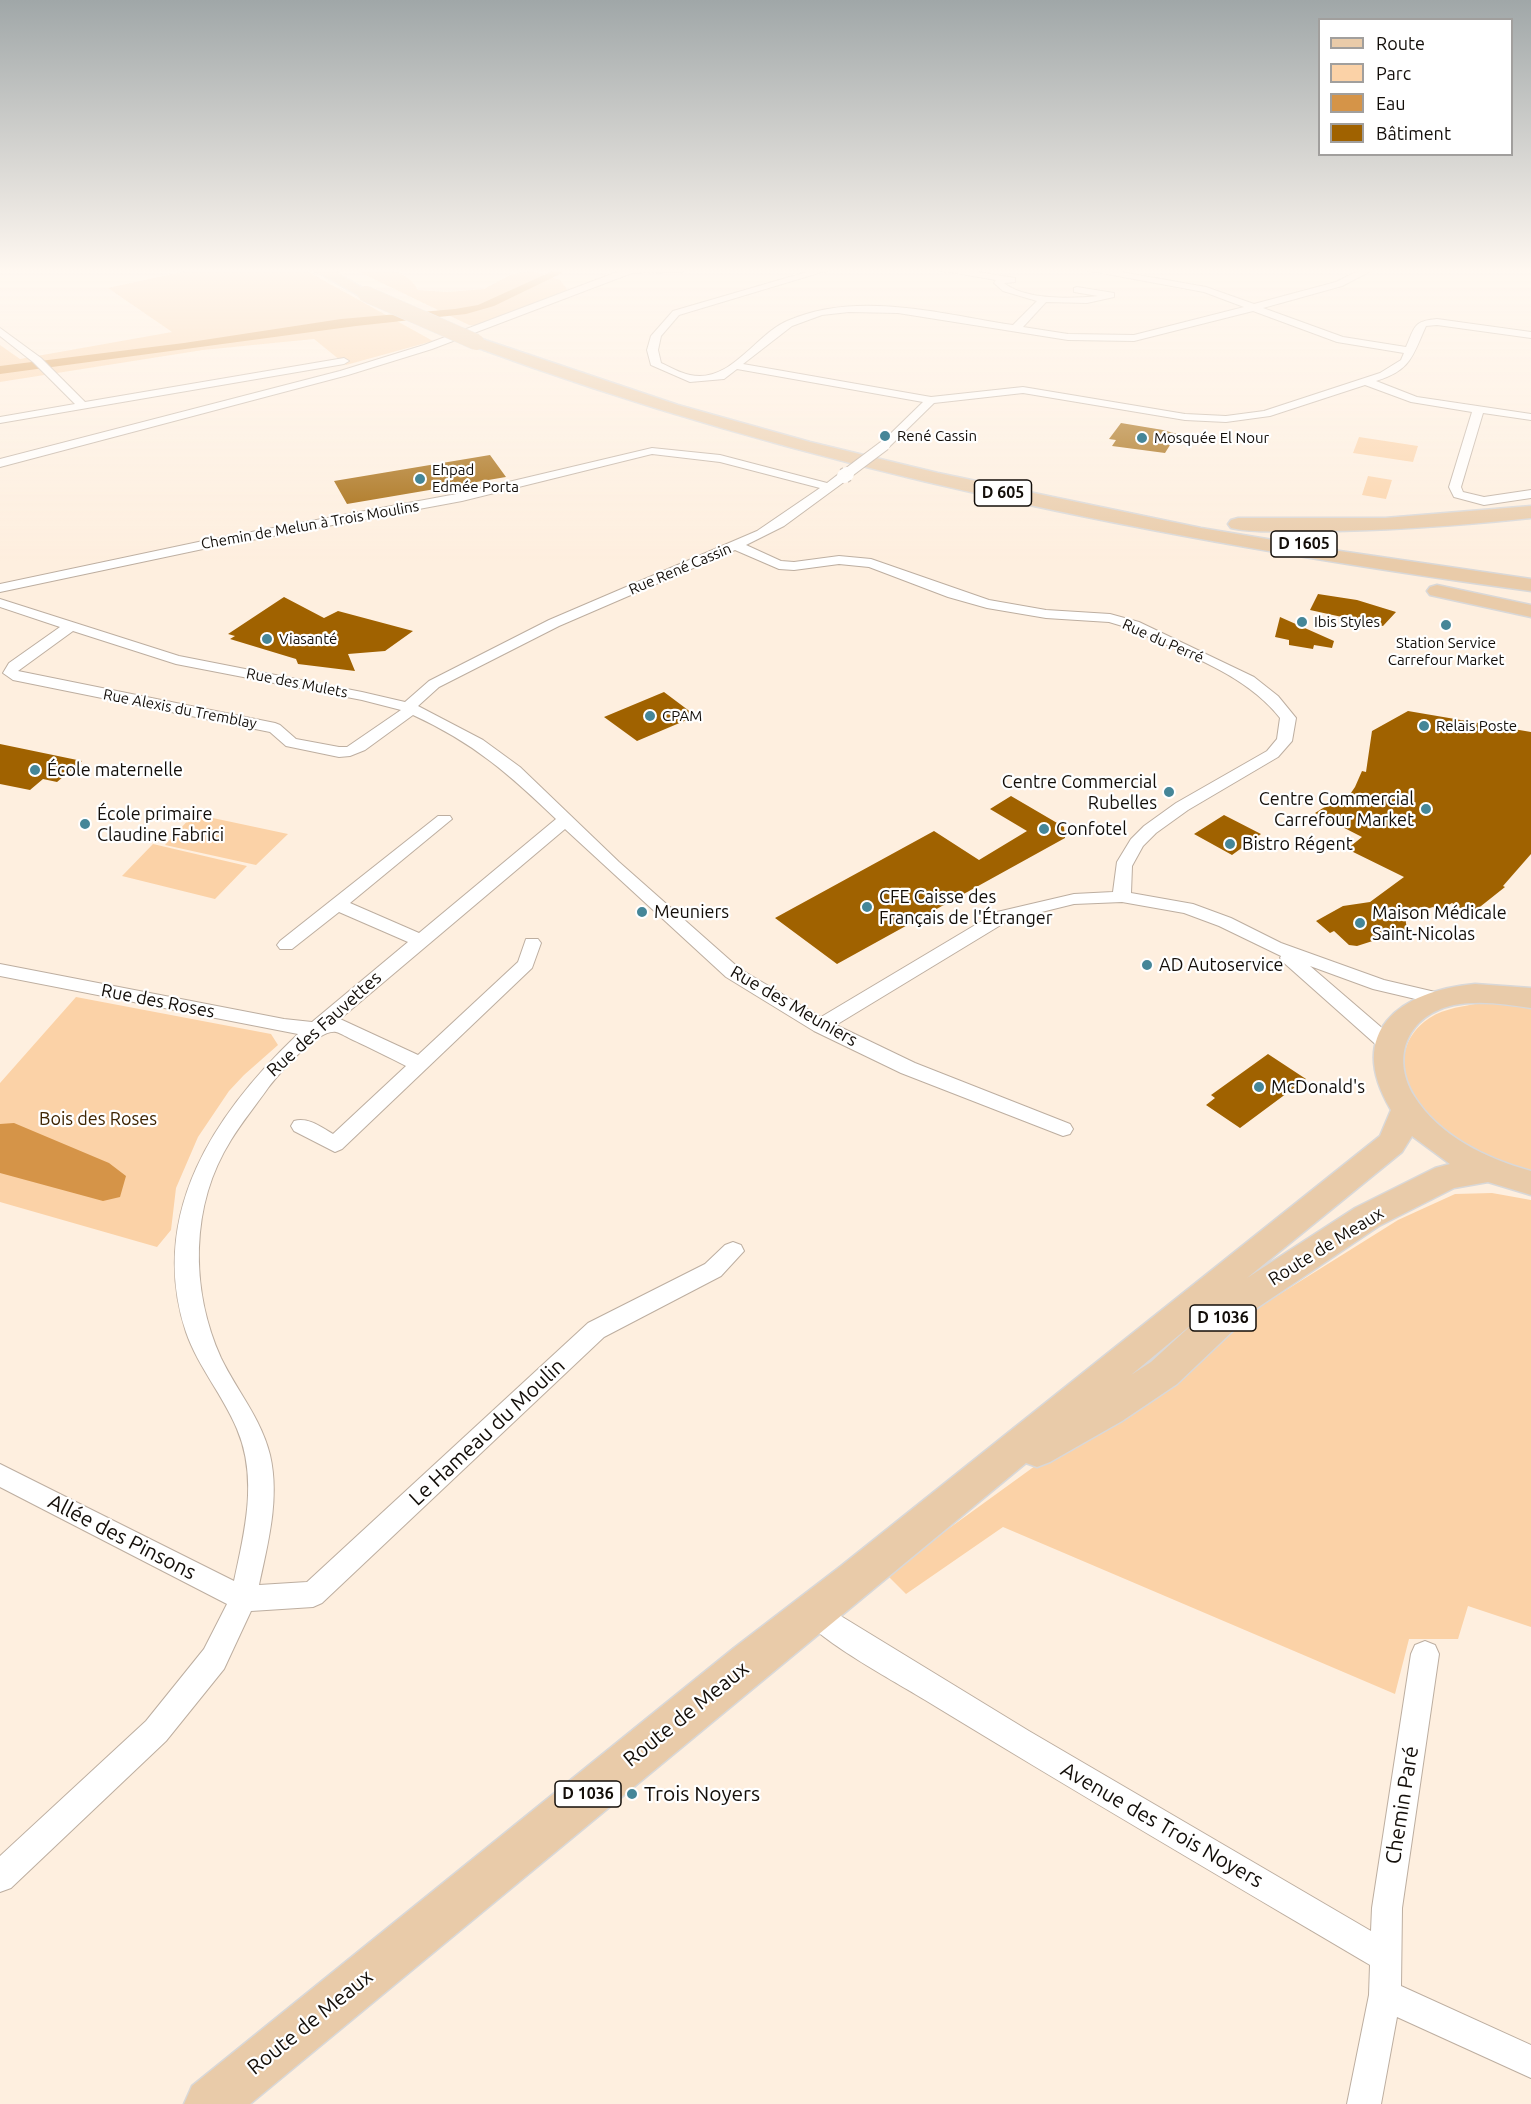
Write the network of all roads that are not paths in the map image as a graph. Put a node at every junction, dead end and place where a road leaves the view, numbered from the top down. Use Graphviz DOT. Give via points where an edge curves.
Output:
graph roads {
  1 [pos="44,367"];
  2 [pos="307,367"];
  3 [pos="362,367"];
  4 [pos="547,367"];
  5 [pos="557,367"];
  6 [pos="661,367"];
  7 [pos="735,367"];
  8 [pos="744,367"];
  9 [pos="1398,367"];
  10 [pos="1365,381"];
  11 [pos="932,400"];
  12 [pos="83,406"];
  13 [pos="1478,410"];
  14 [pos="1531,417"];
  15 [pos="0,420"];
  16 [pos="0,463"];
  17 [pos="830,486"];
  18 [pos="1531,494"];
  19 [pos="1078,505"];
  20 [pos="1531,512"];
  21 [pos="1158,526"];
  22 [pos="735,545"];
  23 [pos="1531,575"];
  24 [pos="1531,585"];
  25 [pos="0,588"];
  26 [pos="1488,601"];
  27 [pos="0,603"];
  28 [pos="1531,611"];
  29 [pos="1531,617"];
  30 [pos="72,625"];
  31 [pos="410,708"];
  32 [pos="444,819"];
  33 [pos="565,820"];
  34 [pos="1122,897"];
  35 [pos="337,904"];
  36 [pos="419,940"];
  37 [pos="532,943"];
  38 [pos="286,945"];
  39 [pos="1275,947"];
  40 [pos="0,970"];
  41 [pos="1531,998"];
  42 [pos="1441,999"];
  43 [pos="821,1026"];
  44 [pos="316,1029"];
  45 [pos="1389,1045"];
  46 [pos="420,1064"];
  47 [pos="1407,1109"];
  48 [pos="301,1126"];
  49 [pos="1063,1129"];
  50 [pos="1488,1170"];
  51 [pos="1531,1183"];
  52 [pos="733,1251"];
  53 [pos="0,1474"];
  54 [pos="970,1487"];
  55 [pos="243,1599"];
  56 [pos="813,1612"];
  57 [pos="1425,1654"];
  58 [pos="0,1877"];
  59 [pos="1386,1957"];
  60 [pos="1385,1995"];
  61 [pos="1531,2062"];
  62 [pos="210,2104"];
  63 [pos="1364,2104"];
  1 -- 12 [label="street"];
  2 -- 12 [label="street"];
  3 -- 16 [label="street"];
  4 -- 21 [label="main road, D 605" via="764,435 908,472"];
  5 -- 19 [label="main road, D 605" via="764,431"];
  6 -- 7 [label="street" via="690,380 720,377"];
  8 -- 11 [label="street"];
  9 -- 10 [label="street"];
  10 -- 11 [label="street" via="1266,414 1226,419 1185,417 1023,390"];
  10 -- 13 [label="street" via="1415,400"];
  11 -- 17 [label="street, Rue René Cassin, bridge" via="885,445"];
  12 -- 15 [label="street"];
  13 -- 14 [label="street"];
  13 -- 18 [label="street" via="1455,487 1458,494 1484,501"];
  17 -- 22 [label="street, Rue René Cassin" via="780,523"];
  17 -- 25 [label="street, Chemin de Melun à Trois Moulins" via="715,456 652,451 462,497"];
  19 -- 20 [label="main road" via="1272,526 1435,523"];
  19 -- 23 [label="main road, D 1605" via="1232,533"];
  21 -- 24 [label="main road, D 1605"];
  21 -- 26 [label="main road"];
  22 -- 31 [label="street, Rue René Cassin" via="482,658 434,684"];
  22 -- 34 [label="street, Rue du Perré" via="779,565 839,560 871,563 987,604 1046,614 1110,618 1134,625 1249,680 1273,699 1288,718 1285,740 1273,754 1154,826 1126,858"];
  26 -- 28 [label="main road"];
  26 -- 29 [label="main road"];
  27 -- 30 [label="street, Rue des Mulets"];
  30 -- 31 [label="street, Rue des Mulets" via="176,660"];
  30 -- 31 [label="street, Rue Alexis du Tremblay" via="14,666 10,673 275,728 291,743 339,752 360,747 406,715"];
  31 -- 33 [label="street, Rue des Mulets" via="478,743 514,770"];
  32 -- 35 [label="street"];
  33 -- 36 [label="street, Rue des Fauvettes"];
  33 -- 43 [label="street, Rue des Meuniers" via="733,973"];
  34 -- 39 [label="street" via="1187,908"];
  34 -- 43 [label="street" via="1074,899 1003,916"];
  35 -- 36 [label="street"];
  35 -- 38 [label="street"];
  36 -- 44 [label="street, Rue des Fauvettes"];
  37 -- 46 [label="street" via="526,964"];
  39 -- 42 [label="street" via="1380,985"];
  39 -- 45 [label="street"];
  40 -- 44 [label="street, Rue des Roses"];
  41 -- 42 [label="main road" via="1488,993"];
  42 -- 45 [label="main road" via="1405,1019"];
  43 -- 49 [label="street, Rue des Meuniers" via="908,1068"];
  44 -- 46 [label="street, Rue des Roses" via="338,1025"];
  44 -- 55 [label="street, Rue des Fauvettes" via="268,1074 222,1136 193,1207 186,1261 189,1297 198,1332 248,1425 258,1456 259,1527"];
  45 -- 47 [label="main road" via="1389,1071"];
  46 -- 48 [label="street" via="335,1144"];
  47 -- 50 [label="main road" via="1444,1144"];
  47 -- 54 [label="main road, Route de Meaux / D 1036" via="1391,1144"];
  50 -- 51 [label="main road"];
  50 -- 54 [label="main road, Route de Meaux / D 1036" via="1447,1178 1367,1217 1245,1298 1164,1373 1109,1410"];
  52 -- 55 [label="street, Le Hameau du Moulin" via="713,1270 596,1330 313,1594"];
  53 -- 55 [label="street, Allée des Pinsons"];
  54 -- 56 [label="main road, Route de Meaux / D 1036"];
  55 -- 58 [label="street, Rue des Fauvettes" via="214,1659 156,1731"];
  56 -- 59 [label="street, Avenue des Trois Noyers" via="1019,1742"];
  56 -- 62 [label="main road, Route de Meaux / D 1036"];
  57 -- 59 [label="street, Chemin Paré" via="1387,1908"];
  59 -- 60 [label="street"];
  60 -- 61 [label="street"];
  60 -- 63 [label="street"];
}
